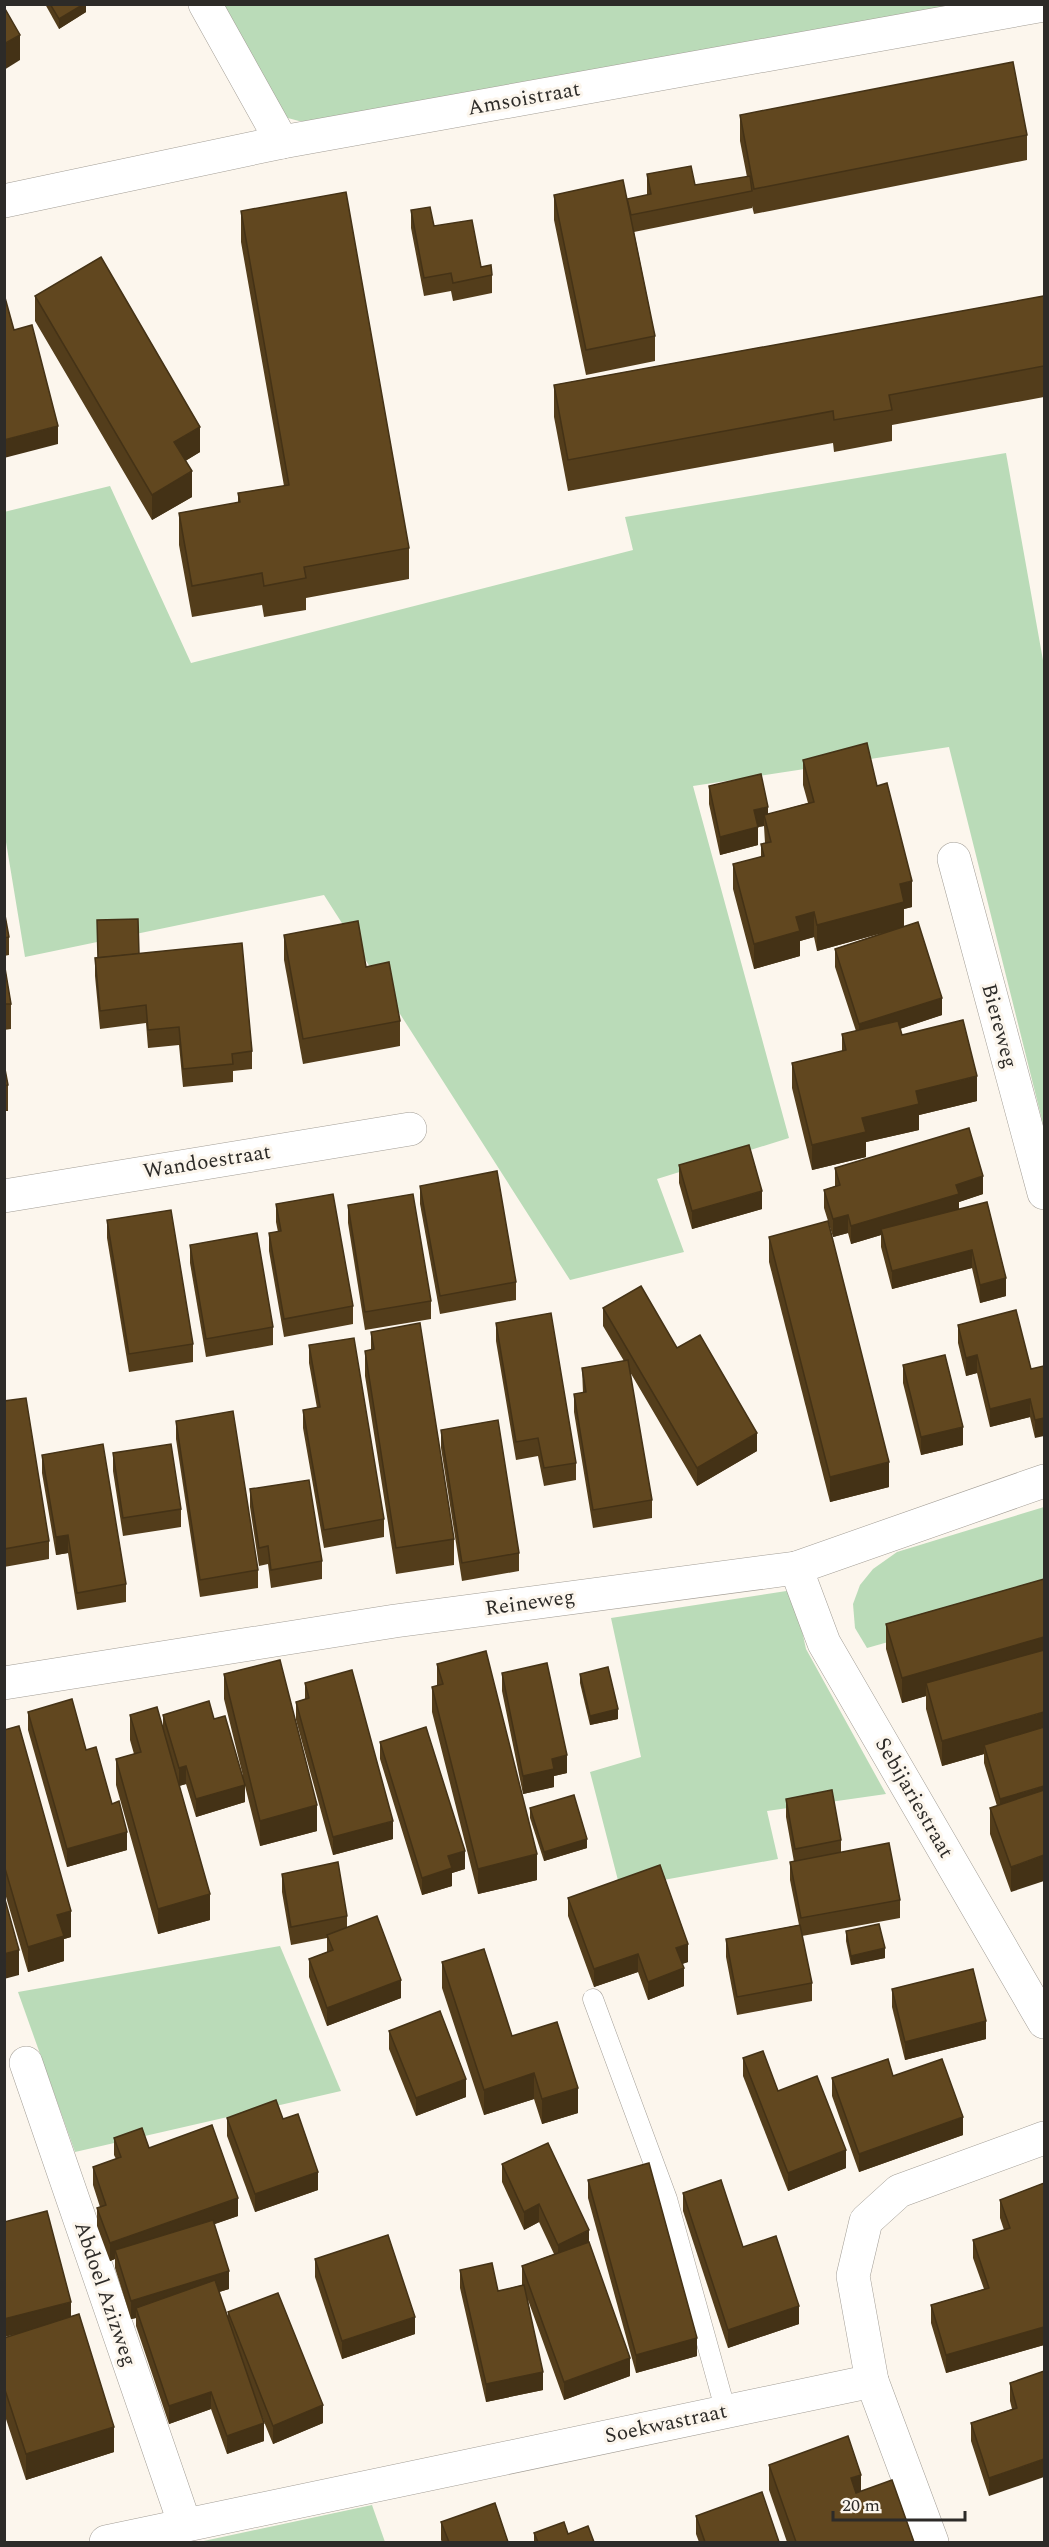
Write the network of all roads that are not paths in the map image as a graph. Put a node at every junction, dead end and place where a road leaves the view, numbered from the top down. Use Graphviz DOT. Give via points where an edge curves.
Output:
graph roads {
  1 [pos="205,4"];
  2 [pos="1044,5"];
  3 [pos="282,142"];
  4 [pos="4,201"];
  5 [pos="954,859"];
  6 [pos="410,1129"];
  7 [pos="1044,1192"];
  8 [pos="4,1196"];
  9 [pos="1044,1481"];
  10 [pos="796,1568"];
  11 [pos="4,1683"];
  12 [pos="593,1999"];
  13 [pos="1044,2022"];
  14 [pos="26,2063"];
  15 [pos="1044,2138"];
  16 [pos="872,2381"];
  17 [pos="726,2412"];
  18 [pos="185,2526"];
  19 [pos="111,2542"];
  20 [pos="932,2542"];
  1 -- 3 [label="street"];
  2 -- 3 [label="street, Amsoistraat"];
  3 -- 4 [label="street, Amsoistraat"];
  5 -- 7 [label="street, Biereweg"];
  6 -- 8 [label="street, Wandoestraat"];
  9 -- 10 [label="street, Reineweg"];
  10 -- 11 [label="street, Reineweg" via="395,1621"];
  10 -- 13 [label="street, Sebijariestraat" via="824,1643"];
  12 -- 17 [label="lane" via="667,2199"];
  14 -- 18 [label="street, Abdoel Azizweg"];
  15 -- 16 [label="street" via="899,2191 866,2221 853,2276"];
  16 -- 17 [label="street, Soekwastraat"];
  16 -- 20 [label="street"];
  17 -- 18 [label="street, Soekwastraat"];
  18 -- 19 [label="street, Soekwastraat"];
}
